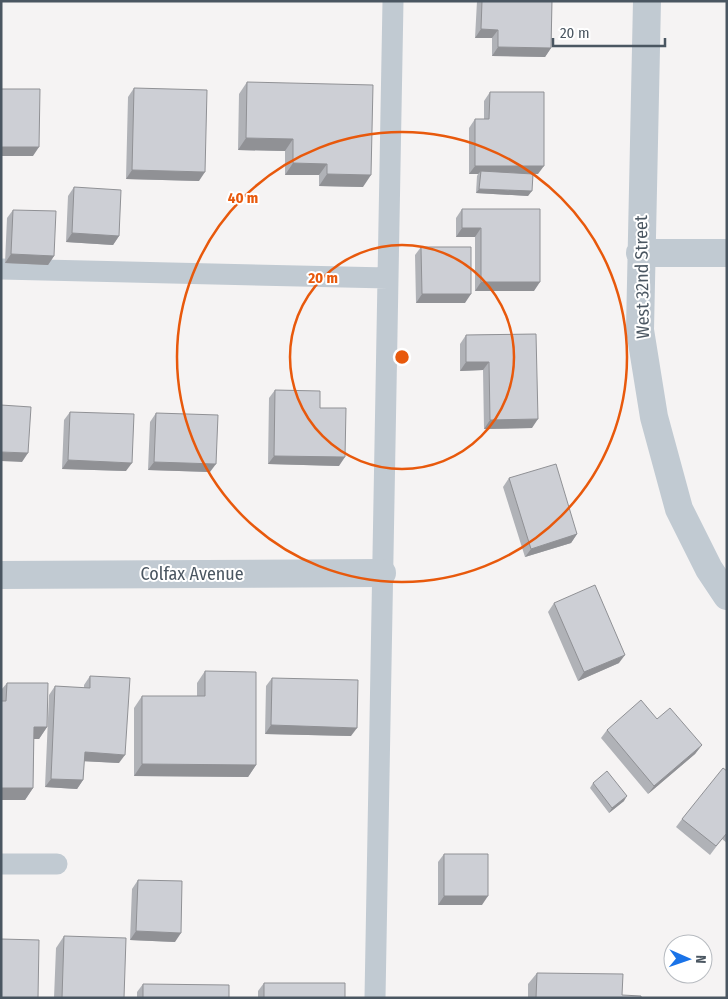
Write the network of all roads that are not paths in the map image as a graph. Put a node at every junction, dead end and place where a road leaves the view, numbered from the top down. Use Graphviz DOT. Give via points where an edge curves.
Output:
graph roads {
  1 [pos="393,1"];
  2 [pos="647,1"];
  3 [pos="640,252"];
  4 [pos="727,253"];
  5 [pos="1,269"];
  6 [pos="388,278"];
  7 [pos="382,573"];
  8 [pos="1,575"];
  9 [pos="727,596"];
  10 [pos="1,864"];
  11 [pos="57,864"];
  12 [pos="375,998"];
  1 -- 6 [label="lane"];
  2 -- 3 [label="street, West 32nd Street"];
  3 -- 4 [label="street"];
  3 -- 9 [label="street, West 32nd Street" via="640,330 654,417 679,508 709,569"];
  5 -- 6 [label="lane"];
  6 -- 7 [label="lane"];
  7 -- 8 [label="street, Colfax Avenue"];
  7 -- 12 [label="lane"];
  10 -- 11 [label="lane"];
}
